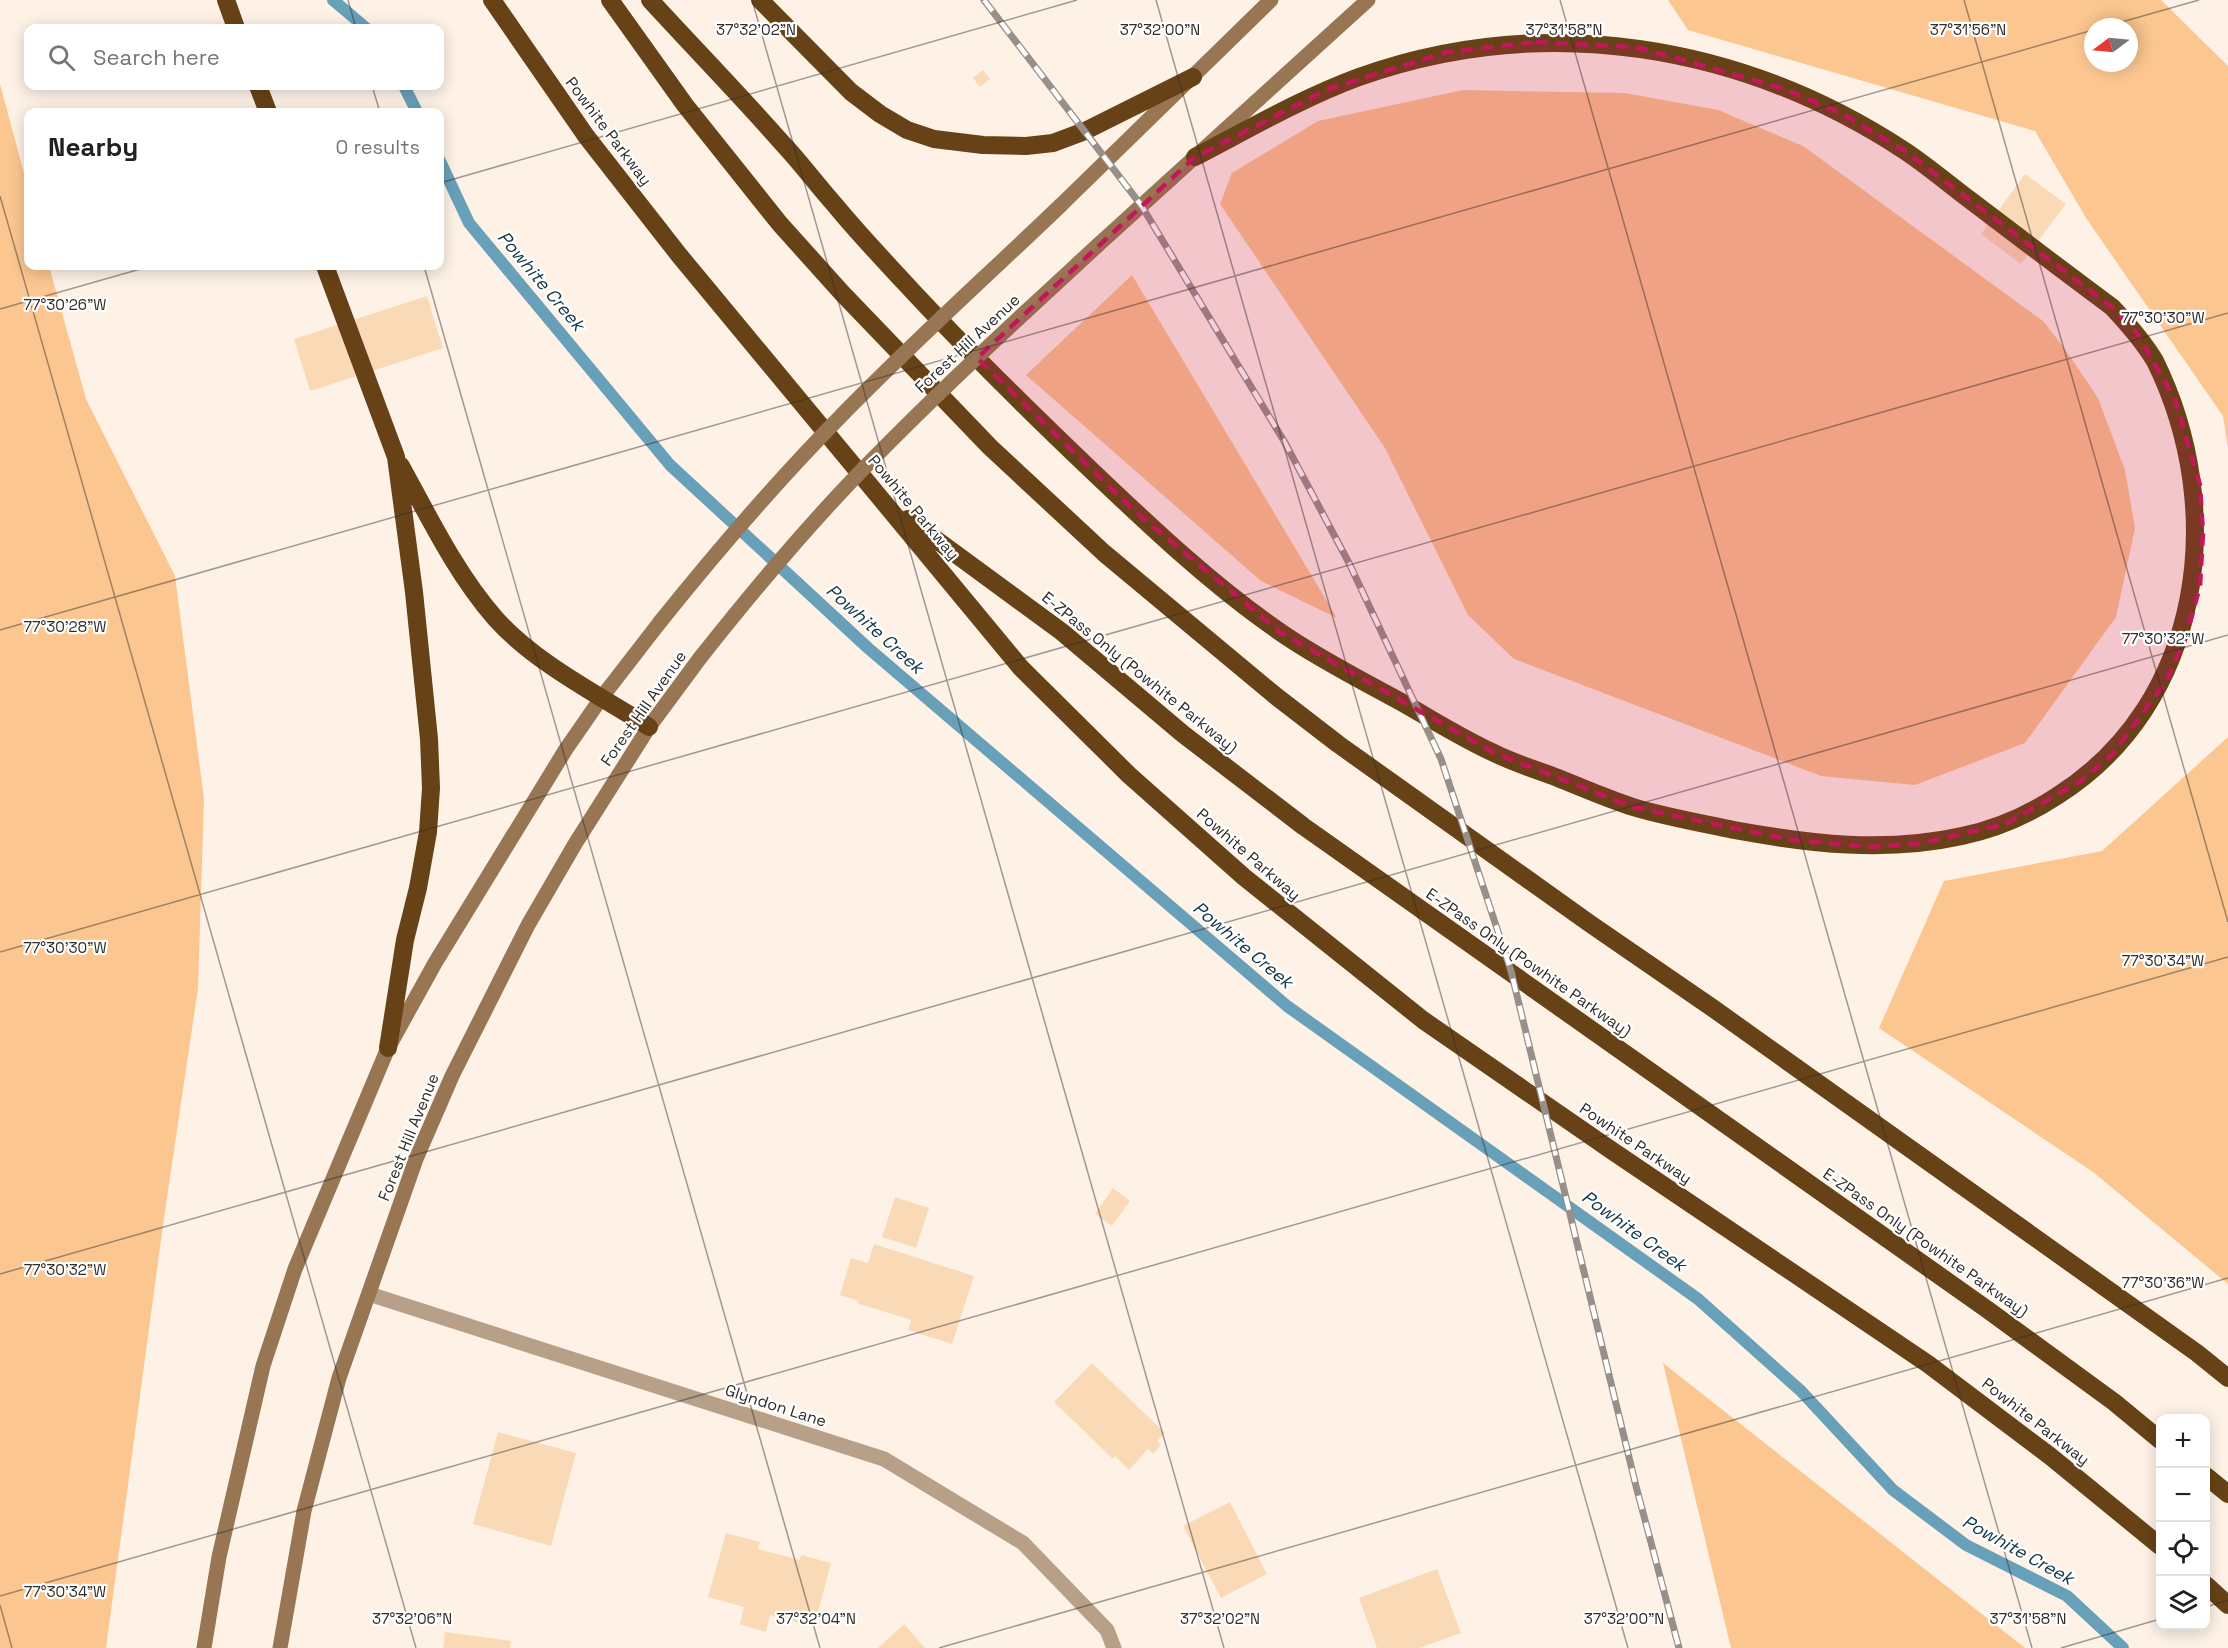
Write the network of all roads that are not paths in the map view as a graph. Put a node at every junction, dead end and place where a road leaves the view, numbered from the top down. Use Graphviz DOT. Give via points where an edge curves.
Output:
graph roads {
  1 [pos="226,0"];
  2 [pos="492,0"];
  3 [pos="610,0"];
  4 [pos="650,0"];
  5 [pos="759,0"];
  6 [pos="1271,0"];
  7 [pos="1368,0"];
  8 [pos="235,24"];
  9 [pos="1192,77"];
  10 [pos="260,90"];
  11 [pos="266,108"];
  12 [pos="1194,157"];
  13 [pos="326,270"];
  14 [pos="396,457"];
  15 [pos="885,502"];
  16 [pos="602,697"];
  17 [pos="649,727"];
  18 [pos="388,1048"];
  19 [pos="369,1294"];
  20 [pos="2228,1378"];
  21 [pos="2156,1437"];
  22 [pos="2210,1480"];
  23 [pos="2228,1494"];
  24 [pos="2156,1543"];
  25 [pos="2210,1589"];
  26 [pos="2228,1605"];
  27 [pos="204,1648"];
  28 [pos="280,1648"];
  29 [pos="1114,1648"];
  1 -- 8 [label="highway"];
  2 -- 15 [label="highway, Powhite Parkway" via="586,136 679,255"];
  3 -- 20 [label="highway" via="685,105 842,293 990,447 1104,553 1338,744"];
  4 -- 12 [label="highway" via="974,355 1184,556 1297,643 1494,753 1632,807 1695,822 1829,845 1918,844 2006,824 2081,781 2112,755 2167,680 2186,637 2199,586 2204,534 2200,484 2189,441 2157,363 2137,333 2112,307 1905,151 1841,113 1729,69 1684,57 1636,47 1536,42 1447,52 1362,76 1328,89"];
  5 -- 9 [label="highway" via="851,92 908,130 934,139 983,145 1053,143"];
  6 -- 9 [label="main road, Forest Hill Avenue"];
  7 -- 12 [label="main road, Forest Hill Avenue"];
  9 -- 16 [label="main road, Forest Hill Avenue, bridge" via="840,416 705,567"];
  10 -- 11 [label="highway"];
  12 -- 17 [label="main road, Forest Hill Avenue, bridge" via="866,466 794,544"];
  13 -- 14 [label="highway"];
  14 -- 16 [label="highway" via="460,573 496,619 531,650"];
  14 -- 18 [label="highway" via="416,602 431,788 426,843"];
  15 -- 21 [label="highway, E-ZPass Only (Powhite Parkway)" via="1062,632 1183,734 1303,826 1988,1310"];
  15 -- 24 [label="highway, Powhite Parkway" via="1021,668 1074,722 1187,827 1302,925 1485,1065 1937,1371"];
  16 -- 17 [label="highway"];
  16 -- 18 [label="main road, Forest Hill Avenue" via="435,963"];
  17 -- 19 [label="main road, Forest Hill Avenue" via="528,925 483,1010 416,1159"];
  18 -- 27 [label="main road, Forest Hill Avenue" via="295,1269 263,1366 219,1557"];
  19 -- 28 [label="main road, Forest Hill Avenue" via="339,1378 304,1511"];
  19 -- 29 [label="street, Glyndon Lane" via="884,1459 1023,1543 1107,1630"];
  22 -- 23 [label="highway"];
  25 -- 26 [label="highway"];
}
